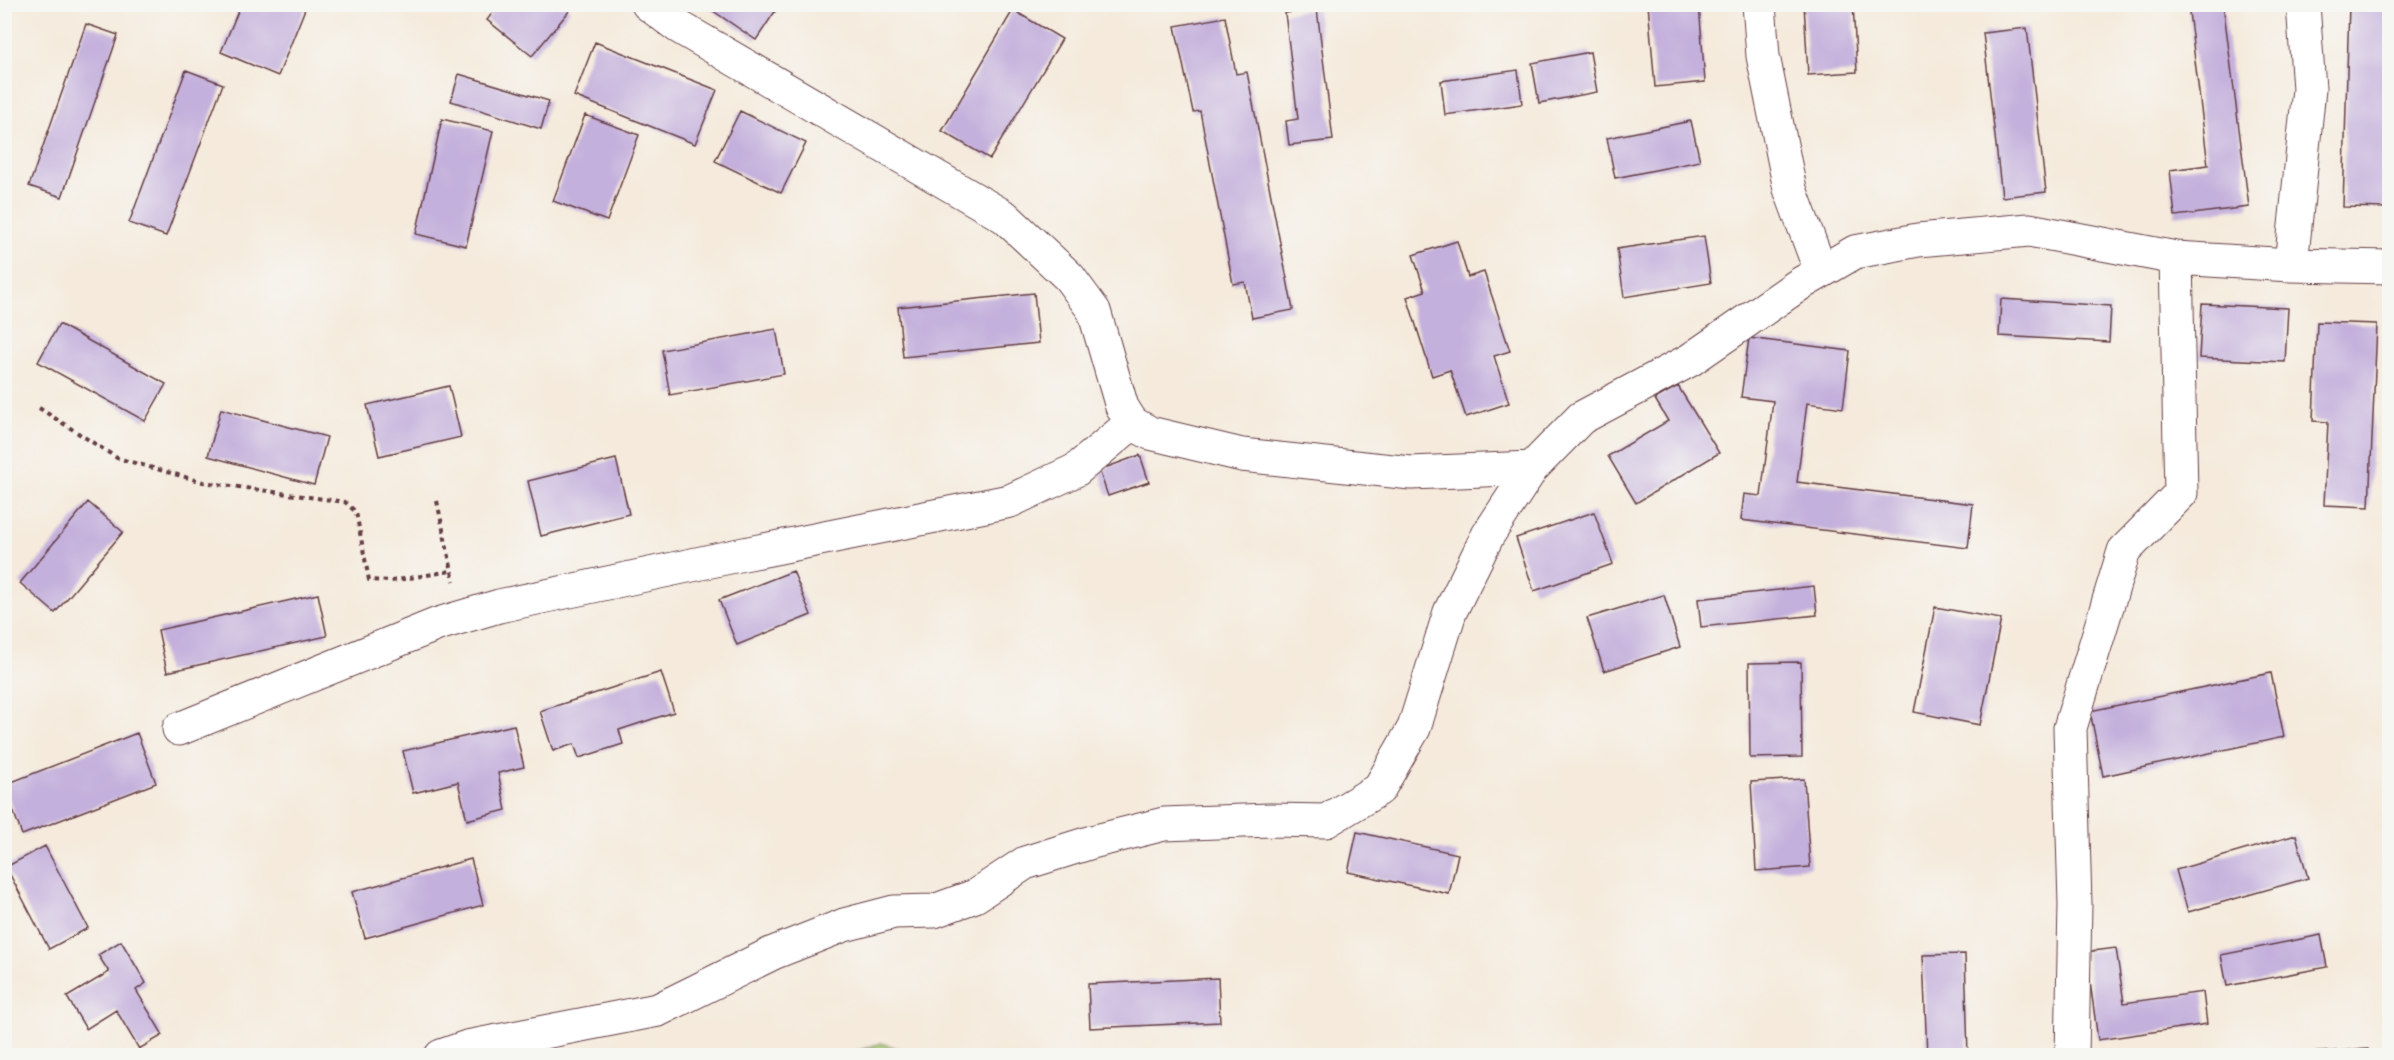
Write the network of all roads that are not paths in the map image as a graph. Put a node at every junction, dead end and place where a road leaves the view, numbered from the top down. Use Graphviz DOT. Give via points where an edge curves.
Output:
graph roads {
  1 [pos="648,4"];
  2 [pos="1759,4"];
  3 [pos="2303,4"];
  4 [pos="2176,258"];
  5 [pos="2291,265"];
  6 [pos="2390,267"];
  7 [pos="1821,272"];
  8 [pos="1132,423"];
  9 [pos="1532,468"];
  10 [pos="179,729"];
  11 [pos="441,1056"];
  12 [pos="2072,1056"];
  1 -- 8 [label="street" via="679,27 1005,217 1069,277 1094,311 1122,407"];
  2 -- 7 [label="street" via="1763,56 1790,189"];
  3 -- 5 [label="street" via="2309,89"];
  4 -- 5 [label="street"];
  4 -- 7 [label="street" via="2029,230 1918,240 1855,252"];
  4 -- 12 [label="street" via="2181,493 2124,551 2070,729 2075,904"];
  5 -- 6 [label="street"];
  7 -- 9 [label="street" via="1690,360 1581,418"];
  8 -- 9 [label="street" via="1150,433 1242,455 1411,473"];
  8 -- 10 [label="street" via="1076,470 1010,501 499,606 438,624"];
  9 -- 11 [label="street" via="1488,535 1450,612 1414,728 1379,789 1326,821 1164,824 1092,842 1025,863 975,896 934,911 894,912 773,953 658,1010 467,1047"];
}
